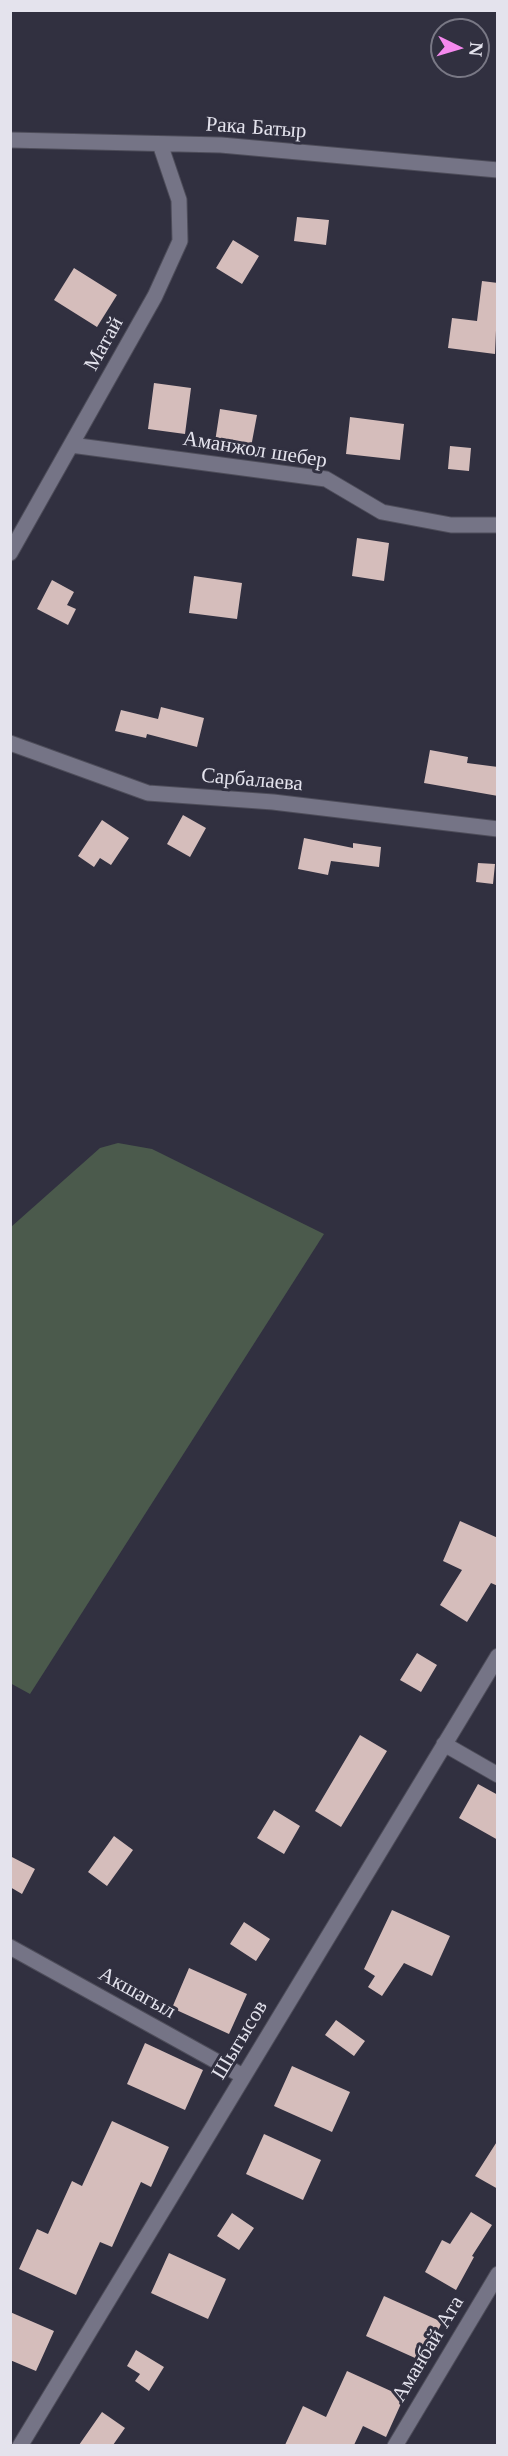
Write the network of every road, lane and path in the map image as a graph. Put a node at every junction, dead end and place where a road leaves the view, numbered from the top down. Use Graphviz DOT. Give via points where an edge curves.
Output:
graph roads {
  1 [pos="10,140"];
  2 [pos="160,144"];
  3 [pos="498,170"];
  4 [pos="71,445"];
  5 [pos="498,525"];
  6 [pos="10,553"];
  7 [pos="10,743"];
  8 [pos="498,829"];
  9 [pos="498,1656"];
  10 [pos="444,1744"];
  11 [pos="498,1775"];
  12 [pos="10,1947"];
  13 [pos="243,2076"];
  14 [pos="498,2274"];
  15 [pos="20,2445"];
  16 [pos="395,2445"];
  1 -- 2 [label="street, Рака Батыр"];
  2 -- 3 [label="street, Рака Батыр" via="221,145"];
  2 -- 4 [label="street, Матай" via="179,200 180,241 155,296"];
  4 -- 5 [label="street, Аманжол шебер" via="326,479 382,512 451,525"];
  4 -- 6 [label="street, Матай"];
  7 -- 8 [label="street, Сарбалаева" via="148,793 273,802"];
  9 -- 10 [label="street, Шыгысов"];
  10 -- 11 [label="street"];
  10 -- 13 [label="street, Шыгысов"];
  12 -- 13 [label="street, Акшагыл"];
  13 -- 15 [label="street, Шыгысов"];
  14 -- 16 [label="street, Аманбай Ата"];
}
